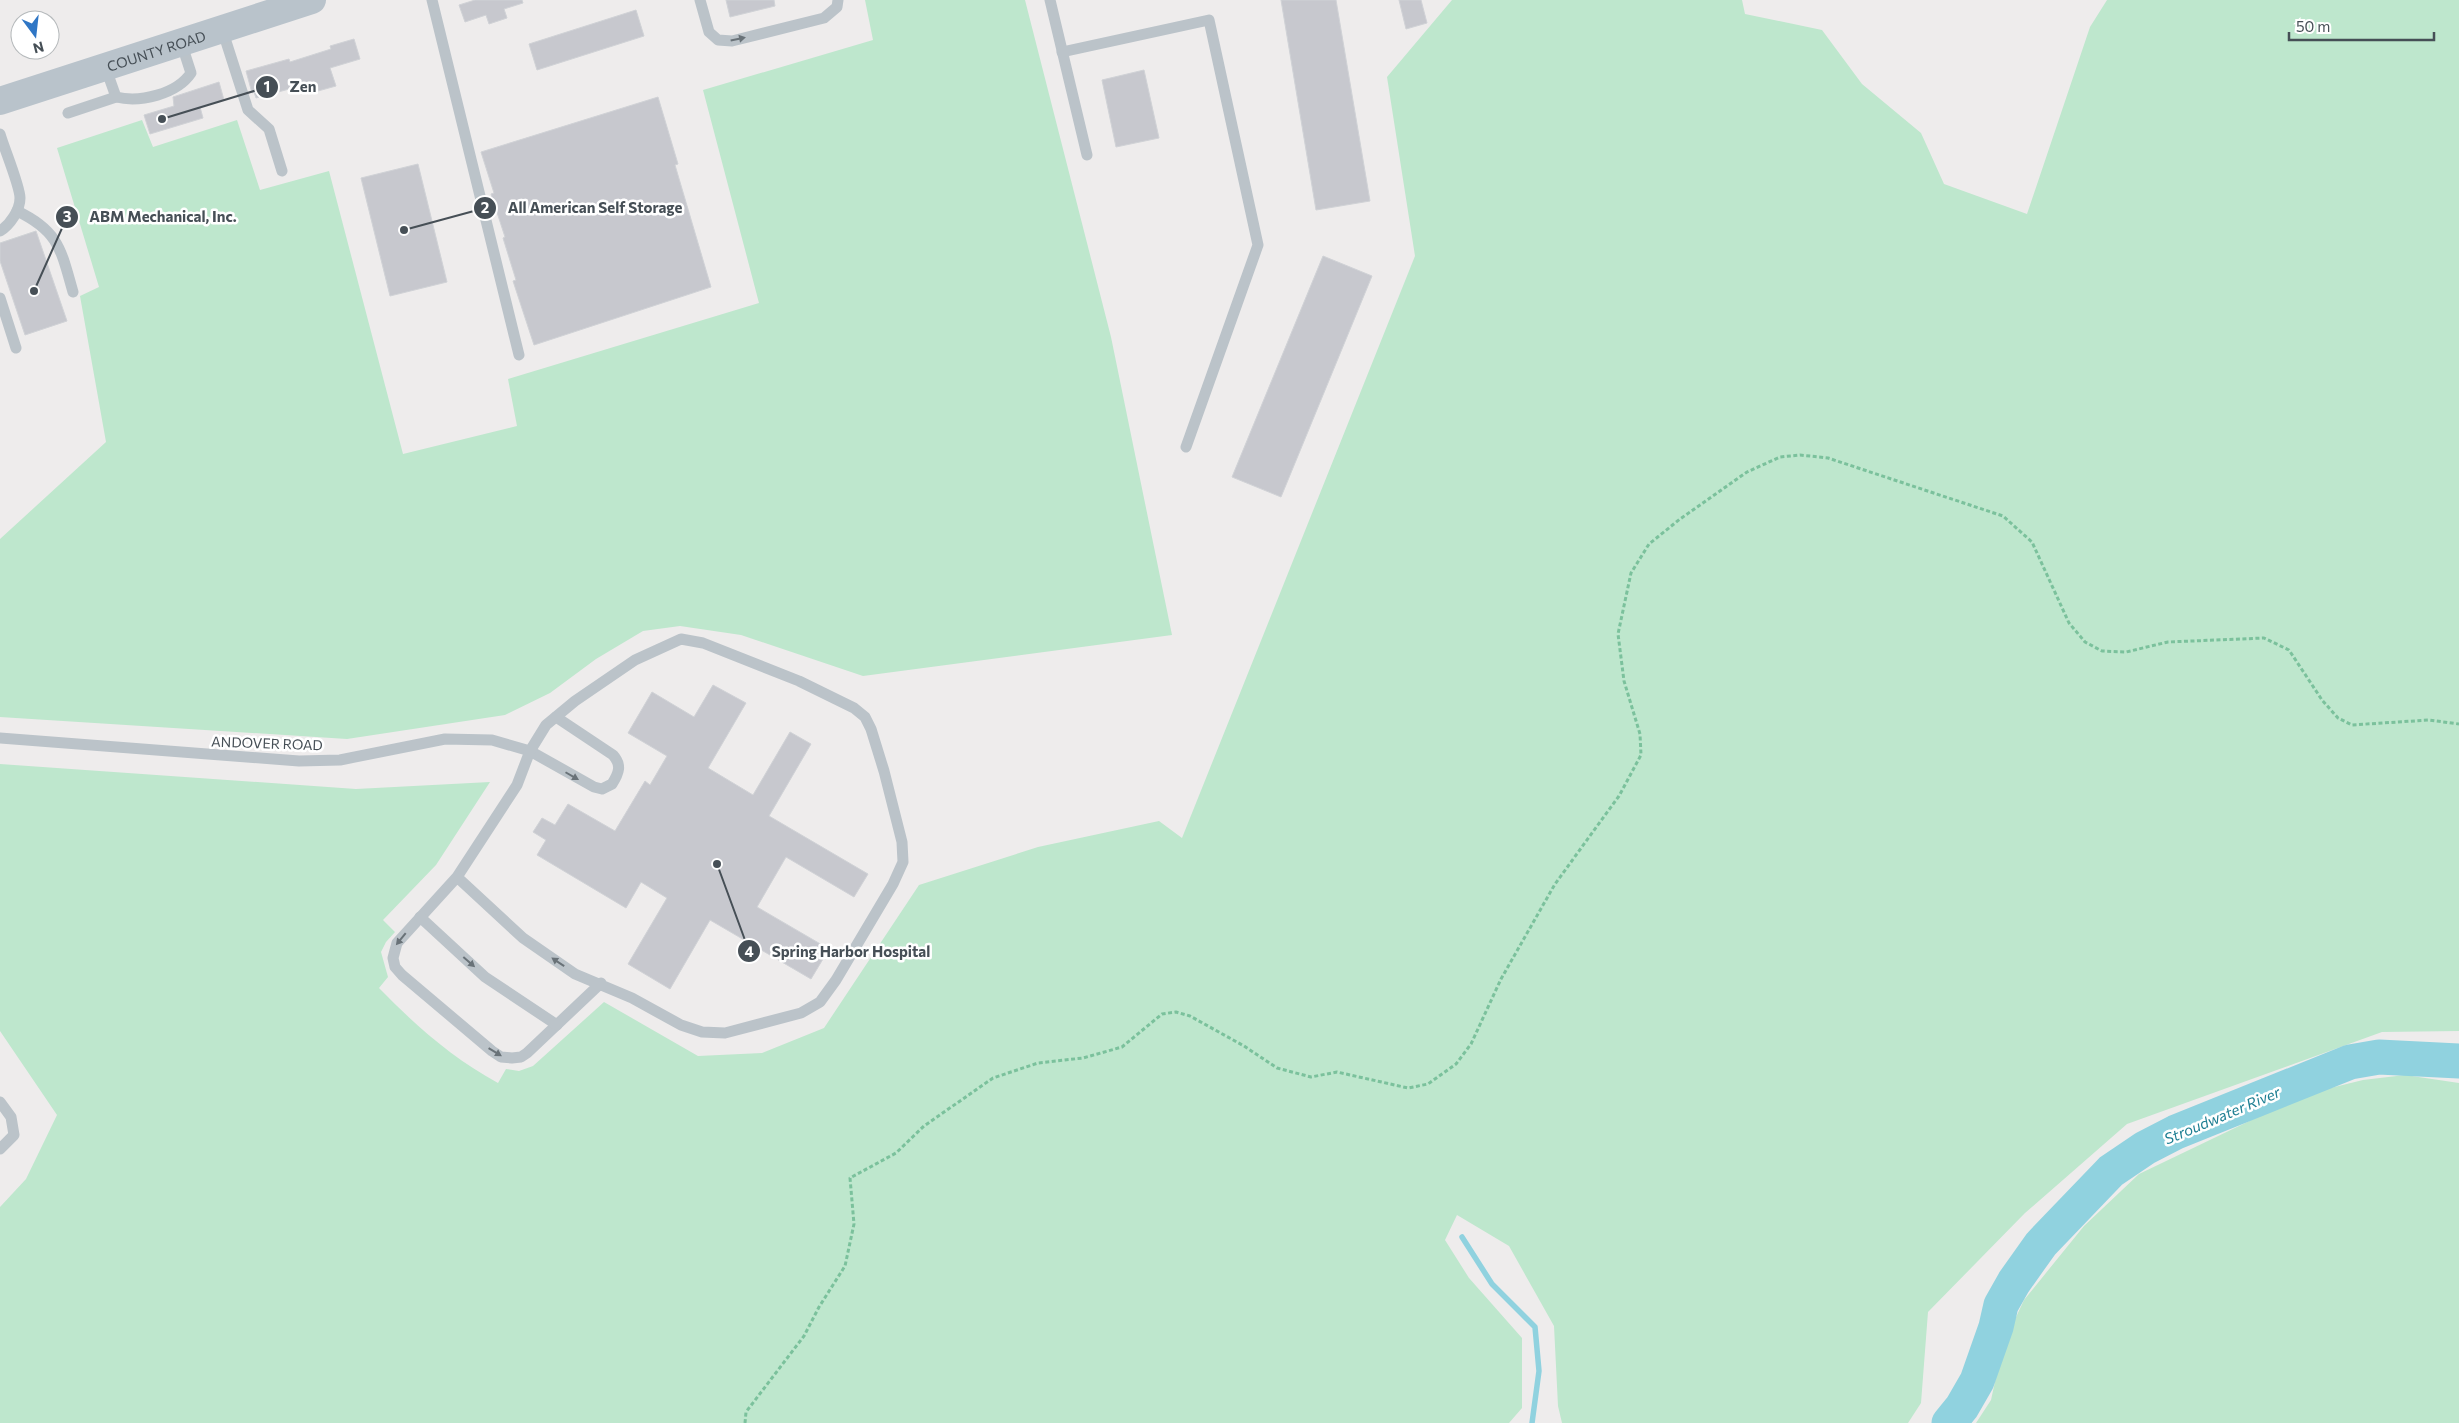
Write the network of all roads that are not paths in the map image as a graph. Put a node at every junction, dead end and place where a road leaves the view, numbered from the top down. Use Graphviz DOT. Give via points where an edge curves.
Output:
graph roads {
  1 [pos="312,0"];
  2 [pos="432,0"];
  3 [pos="700,0"];
  4 [pos="838,0"];
  5 [pos="1050,0"];
  6 [pos="222,29"];
  7 [pos="182,42"];
  8 [pos="1062,52"];
  9 [pos="105,66"];
  10 [pos="116,97"];
  11 [pos="0,100"];
  12 [pos="68,113"];
  13 [pos="0,134"];
  14 [pos="1087,155"];
  15 [pos="282,171"];
  16 [pos="17,211"];
  17 [pos="0,231"];
  18 [pos="73,292"];
  19 [pos="0,298"];
  20 [pos="16,348"];
  21 [pos="520,355"];
  22 [pos="1186,447"];
  23 [pos="556,717"];
  24 [pos="0,738"];
  25 [pos="530,751"];
  26 [pos="457,877"];
  27 [pos="420,917"];
  28 [pos="601,983"];
  29 [pos="557,1025"];
  30 [pos="0,1102"];
  31 [pos="0,1149"];
  1 -- 6 [label="main road, COUNTY ROAD"];
  2 -- 21 [label="lane"];
  3 -- 4 [label="lane, one-way" via="709,32 718,40 732,41 824,18 837,6"];
  5 -- 8 [label="lane"];
  6 -- 7 [label="main road, COUNTY ROAD"];
  6 -- 15 [label="lane" via="248,110 270,129"];
  7 -- 9 [label="main road, COUNTY ROAD"];
  7 -- 10 [label="lane" via="191,73 185,82 140,99"];
  8 -- 14 [label="lane"];
  8 -- 22 [label="lane" via="1209,20 1258,244"];
  9 -- 10 [label="lane"];
  9 -- 11 [label="main road, COUNTY ROAD"];
  10 -- 12 [label="lane"];
  13 -- 16 [label="lane" via="20,198"];
  16 -- 17 [label="lane"];
  16 -- 18 [label="lane" via="50,231"];
  19 -- 20 [label="lane"];
  23 -- 25 [label="lane" via="546,725"];
  25 -- 23 [label="lane, ANDOVER ROAD, one-way" via="594,787 612,784 619,769 613,755"];
  23 -- 28 [label="lane" via="635,660 661,646 681,639 703,643 799,681 854,708 865,717 879,754 902,842 903,862 893,884 836,980 820,1002 801,1013 725,1033 702,1032 681,1025"];
  24 -- 25 [label="lane, ANDOVER ROAD" via="299,761 340,760 445,739 492,740"];
  25 -- 26 [label="lane" via="518,785"];
  26 -- 27 [label="lane"];
  28 -- 26 [label="lane, one-way" via="575,974 523,938"];
  27 -- 29 [label="lane, one-way" via="486,977"];
  27 -- 29 [label="lane, one-way" via="393,950 395,967 477,1040 501,1057 521,1057"];
  28 -- 29 [label="lane"];
  30 -- 31 [label="lane" via="11,1118 14,1135"];
}
